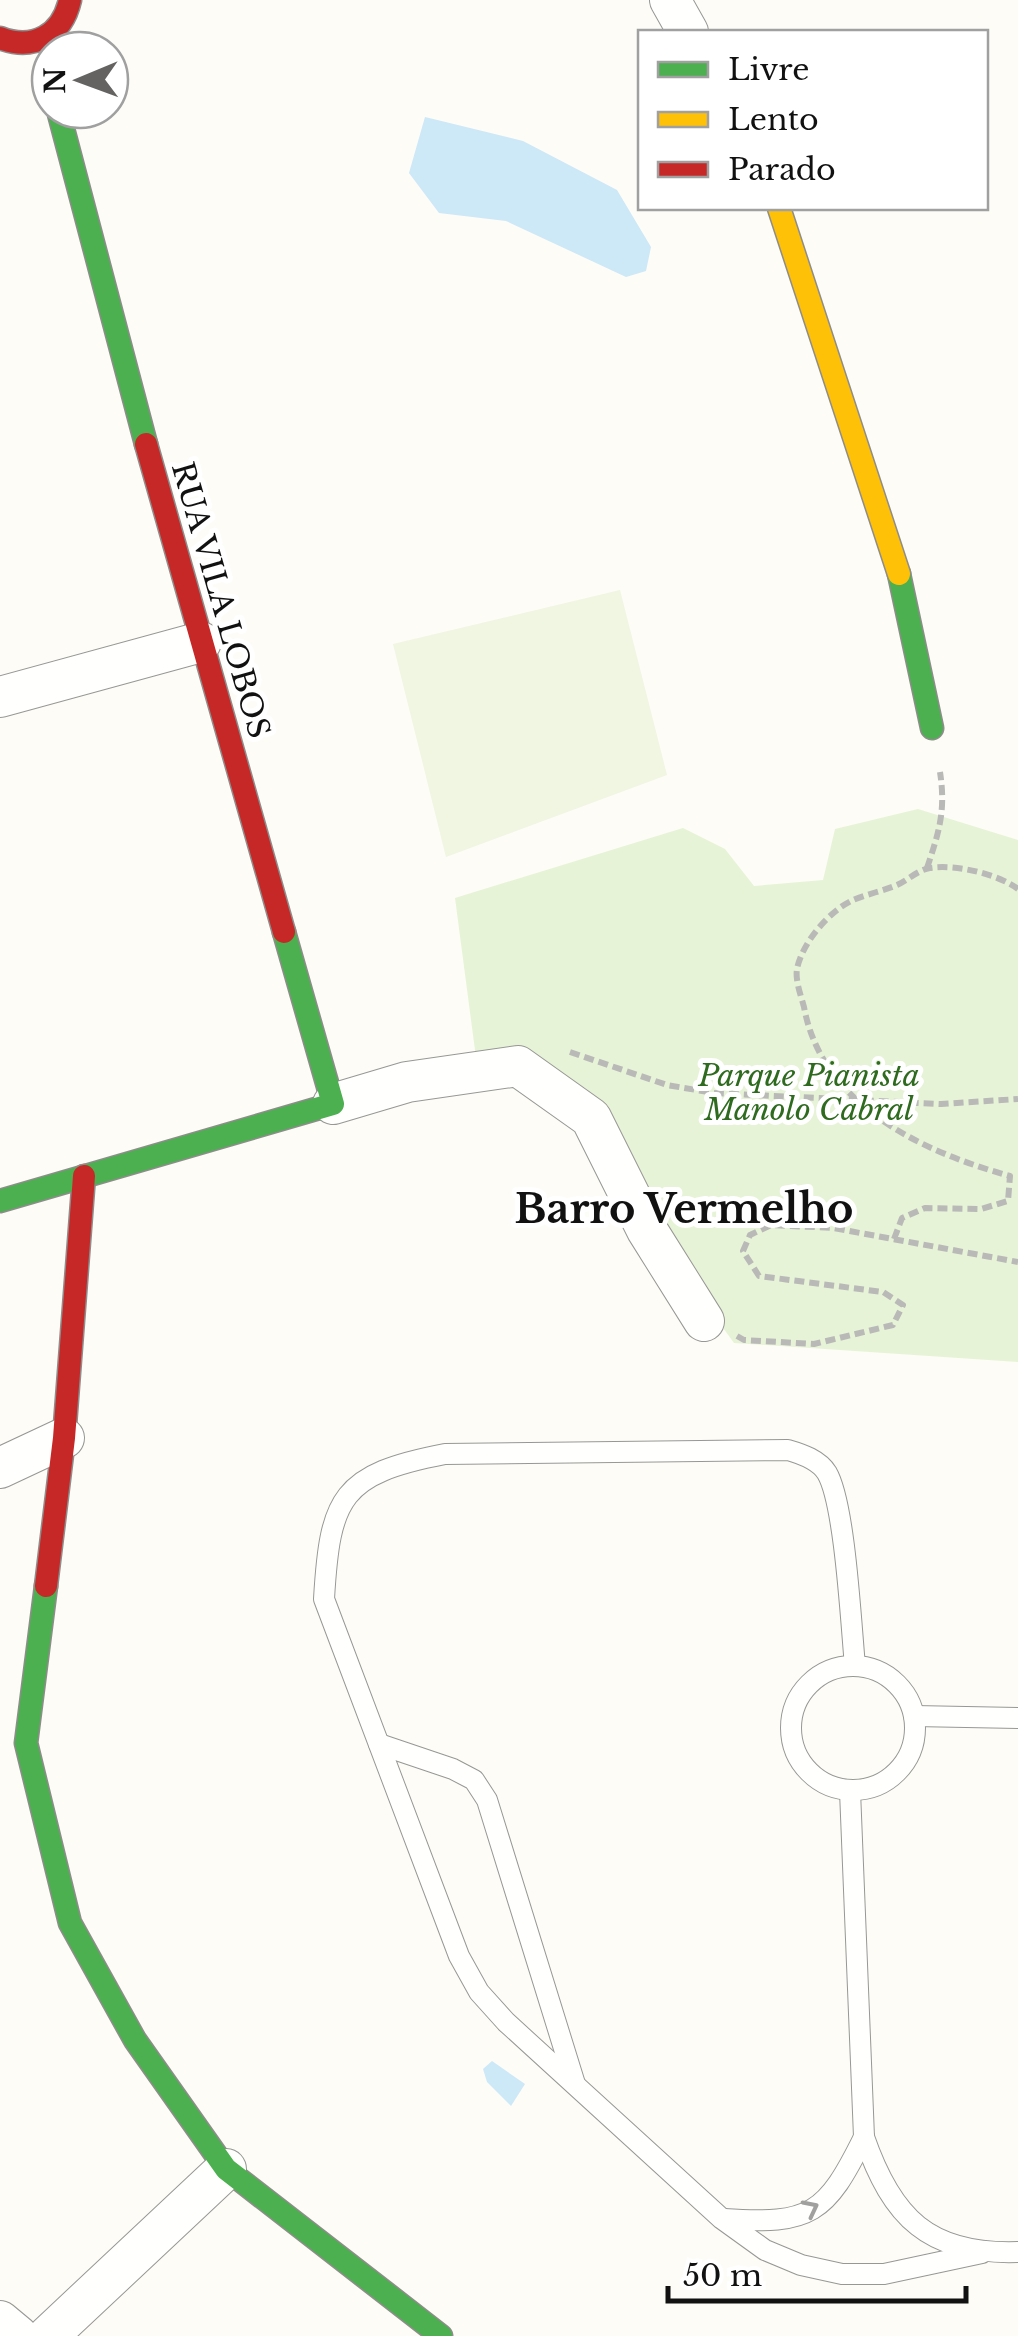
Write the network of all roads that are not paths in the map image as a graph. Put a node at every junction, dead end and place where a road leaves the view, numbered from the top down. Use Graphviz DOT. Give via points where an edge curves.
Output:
graph roads {
  1 [pos="670,0"];
  2 [pos="69,7"];
  3 [pos="687,30"];
  4 [pos="3,40"];
  5 [pos="30,61"];
  6 [pos="63,130"];
  7 [pos="780,210"];
  8 [pos="201,642"];
  9 [pos="0,697"];
  10 [pos="932,728"];
  11 [pos="333,1104"];
  12 [pos="84,1176"];
  13 [pos="0,1201"];
  14 [pos="704,1321"];
  15 [pos="64,1438"];
  16 [pos="0,1468"];
  17 [pos="855,1666"];
  18 [pos="914,1716"];
  19 [pos="1018,1718"];
  20 [pos="379,1744"];
  21 [pos="850,1790"];
  22 [pos="576,2086"];
  23 [pos="864,2137"];
  24 [pos="226,2169"];
  25 [pos="722,2219"];
  26 [pos="1018,2252"];
  27 [pos="982,2253"];
  28 [pos="0,2321"];
  29 [pos="18,2336"];
  30 [pos="48,2336"];
  31 [pos="441,2336"];
  1 -- 3 [label="street"];
  2 -- 4 [label="street" via="53,34 38,42"];
  4 -- 5 [label="street"];
  6 -- 8 [label="street, RUA VILA LOBOS"];
  7 -- 10 [label="street" via="898,569"];
  8 -- 9 [label="street"];
  8 -- 11 [label="street, RUA VILA LOBOS"];
  11 -- 12 [label="street"];
  11 -- 14 [label="street" via="408,1082 518,1066 591,1118 655,1244"];
  12 -- 13 [label="street"];
  12 -- 15 [label="street"];
  15 -- 16 [label="street"];
  15 -- 24 [label="street" via="26,1743 70,1923 135,2040"];
  17 -- 18 [label="lane" via="893,1681"];
  17 -- 20 [label="lane" via="837,1501 826,1472 808,1456 788,1450 445,1454 372,1475 342,1499 328,1539 324,1598"];
  17 -- 21 [label="lane" via="811,1682 791,1726 794,1750 807,1771 826,1785"];
  18 -- 19 [label="lane"];
  18 -- 21 [label="lane" via="913,1744 900,1769 878,1786"];
  20 -- 22 [label="lane" via="459,1956 479,1992"];
  20 -- 22 [label="lane" via="453,1769 474,1780 487,1800"];
  21 -- 23 [label="lane"];
  22 -- 25 [label="lane"];
  25 -- 23 [label="lane, one-way" via="770,2222 822,2205 839,2187"];
  23 -- 27 [label="lane" via="888,2194 906,2216 933,2238"];
  24 -- 30 [label="street"];
  24 -- 31 [label="street"];
  25 -- 27 [label="lane" via="765,2250 842,2274 884,2274"];
  26 -- 27 [label="lane"];
  28 -- 29 [label="street"];
}
